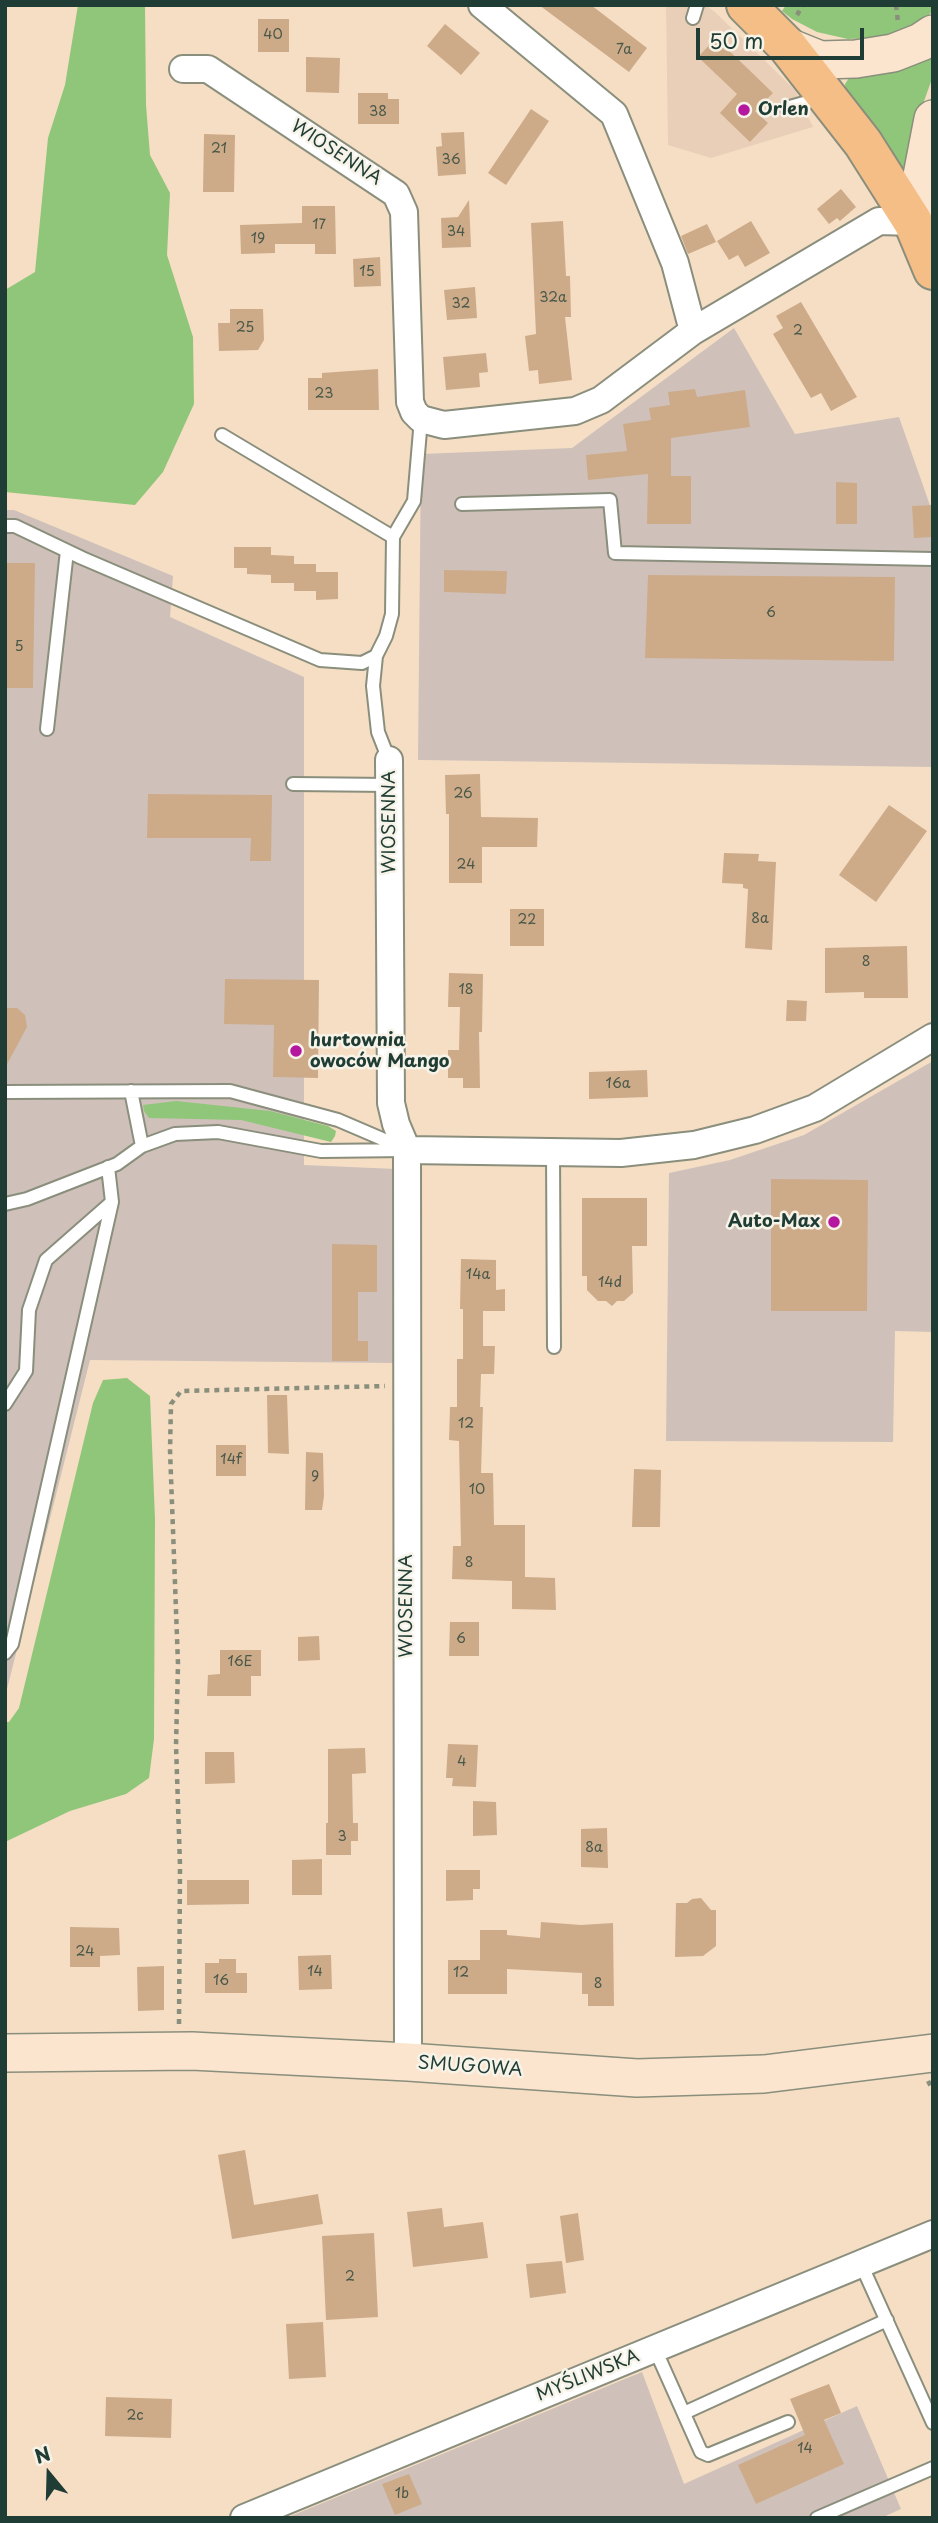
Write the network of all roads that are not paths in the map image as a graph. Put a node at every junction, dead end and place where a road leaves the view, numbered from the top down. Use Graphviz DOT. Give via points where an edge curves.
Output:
graph roads {
  1 [pos="482,5"];
  2 [pos="697,5"];
  3 [pos="746,5"];
  4 [pos="693,19"];
  5 [pos="933,34"];
  6 [pos="788,47"];
  7 [pos="183,69"];
  8 [pos="827,97"];
  9 [pos="786,108"];
  10 [pos="933,119"];
  11 [pos="913,222"];
  12 [pos="933,270"];
  13 [pos="693,331"];
  14 [pos="421,419"];
  15 [pos="222,435"];
  16 [pos="461,504"];
  17 [pos="5,526"];
  18 [pos="393,537"];
  19 [pos="67,551"];
  20 [pos="933,559"];
  21 [pos="376,656"];
  22 [pos="47,729"];
  23 [pos="390,772"];
  24 [pos="293,784"];
  25 [pos="933,1037"];
  26 [pos="131,1091"];
  27 [pos="5,1092"];
  28 [pos="142,1146"];
  29 [pos="407,1150"];
  30 [pos="553,1152"];
  31 [pos="108,1167"];
  32 [pos="112,1202"];
  33 [pos="5,1205"];
  34 [pos="554,1347"];
  35 [pos="5,1404"];
  36 [pos="5,1653"];
  37 [pos="5,2053"];
  38 [pos="933,2053"];
  39 [pos="408,2062"];
  40 [pos="933,2234"];
  41 [pos="861,2264"];
  42 [pos="887,2320"];
  43 [pos="655,2349"];
  44 [pos="684,2413"];
  45 [pos="788,2422"];
  46 [pos="933,2423"];
  47 [pos="933,2468"];
  48 [pos="244,2518"];
  49 [pos="817,2518"];
  1 -- 13 [label="street" via="614,114 675,262"];
  2 -- 4 [label="lane"];
  3 -- 6 [label="main road"];
  5 -- 6 [label="street" via="893,52 856,59 820,60"];
  6 -- 8 [label="main road"];
  7 -- 14 [label="street, WIOSENNA" via="208,69 397,194 404,212 410,402"];
  8 -- 9 [label="lane"];
  8 -- 11 [label="main road" via="863,143"];
  10 -- 11 [label="street"];
  11 -- 12 [label="main road"];
  11 -- 13 [label="street" via="879,220"];
  13 -- 14 [label="street" via="601,400 575,411 444,425"];
  14 -- 18 [label="lane, WIOSENNA" via="414,501"];
  15 -- 18 [label="lane"];
  16 -- 20 [label="lane" via="610,500 615,553"];
  17 -- 19 [label="lane" via="15,526"];
  18 -- 21 [label="lane, WIOSENNA" via="392,614"];
  19 -- 21 [label="lane" via="320,660 362,663"];
  19 -- 22 [label="lane"];
  21 -- 23 [label="lane, WIOSENNA" via="375,720"];
  23 -- 24 [label="lane"];
  23 -- 29 [label="street, WIOSENNA" via="391,1103"];
  25 -- 30 [label="street" via="815,1108 755,1130 678,1147 621,1153"];
  26 -- 27 [label="lane"];
  26 -- 28 [label="lane"];
  26 -- 29 [label="lane" via="230,1091 338,1120"];
  28 -- 29 [label="lane" via="175,1134 218,1132 321,1151"];
  28 -- 31 [label="lane"];
  29 -- 30 [label="street"];
  29 -- 39 [label="street, WIOSENNA"];
  30 -- 34 [label="lane"];
  31 -- 32 [label="lane"];
  31 -- 33 [label="lane"];
  32 -- 35 [label="lane" via="46,1260 29,1310 26,1371"];
  32 -- 36 [label="lane" via="12,1644"];
  37 -- 39 [label="street, SMUGOWA" via="179,2051"];
  38 -- 39 [label="street, SMUGOWA" via="764,2074 638,2078"];
  40 -- 41 [label="street, MYŚLIWSKA"];
  41 -- 42 [label="lane"];
  41 -- 43 [label="street, MYŚLIWSKA"];
  42 -- 44 [label="lane"];
  42 -- 46 [label="lane"];
  43 -- 44 [label="lane"];
  43 -- 48 [label="street, MYŚLIWSKA"];
  44 -- 45 [label="lane" via="702,2452 708,2455"];
  47 -- 49 [label="lane"];
}
